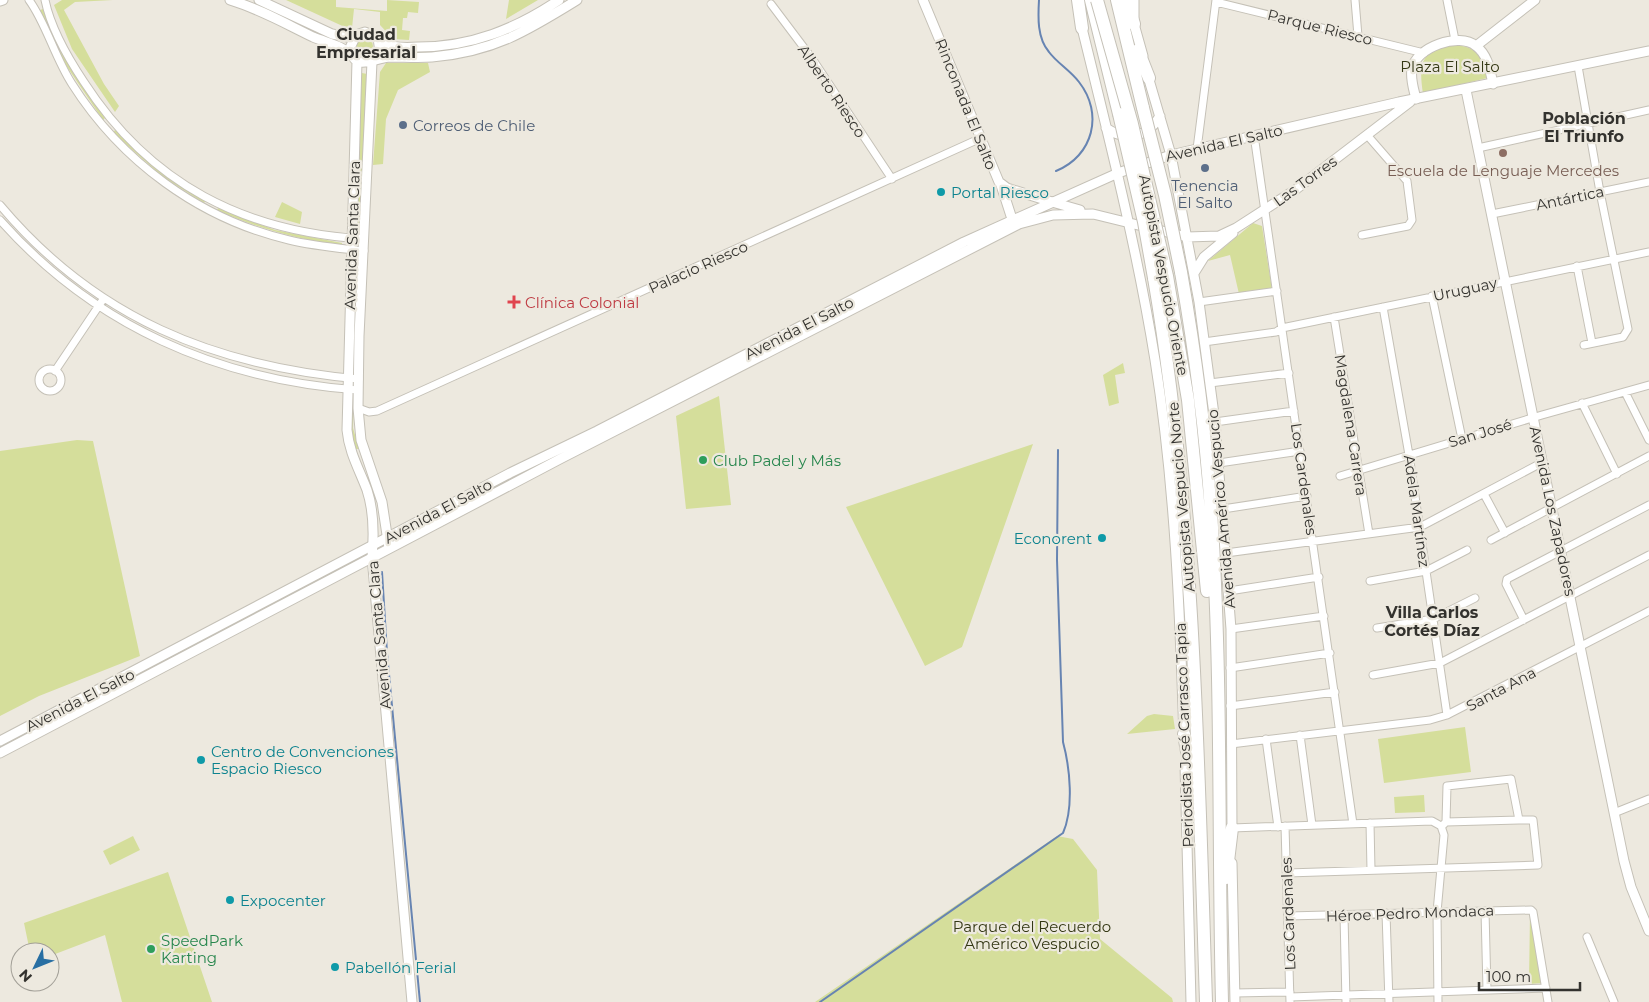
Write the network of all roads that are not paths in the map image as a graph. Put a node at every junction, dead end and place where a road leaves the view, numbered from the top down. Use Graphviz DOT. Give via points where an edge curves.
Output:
graph roads {
  1 [pos="29,0"];
  2 [pos="45,0"];
  3 [pos="230,0"];
  4 [pos="259,0"];
  5 [pos="559,0"];
  6 [pos="577,0"];
  7 [pos="923,0"];
  8 [pos="1072,0"];
  9 [pos="1078,0"];
  10 [pos="1091,0"];
  11 [pos="1097,0"];
  12 [pos="1355,0"];
  13 [pos="1447,0"];
  14 [pos="1535,0"];
  15 [pos="1216,1"];
  16 [pos="1125,2"];
  17 [pos="771,4"];
  18 [pos="1134,24"];
  19 [pos="1082,28"];
  20 [pos="1358,36"];
  21 [pos="353,38"];
  22 [pos="1455,40"];
  23 [pos="380,43"];
  24 [pos="1476,46"];
  25 [pos="1649,51"];
  26 [pos="1424,53"];
  27 [pos="355,59"];
  28 [pos="374,61"];
  29 [pos="1578,66"];
  30 [pos="1148,78"];
  31 [pos="1493,84"];
  32 [pos="1466,90"];
  33 [pos="1414,100"];
  34 [pos="1649,110"];
  35 [pos="1160,116"];
  36 [pos="109,118"];
  37 [pos="102,124"];
  38 [pos="1587,124"];
  39 [pos="116,126"];
  40 [pos="1106,128"];
  41 [pos="109,133"];
  42 [pos="1254,135"];
  43 [pos="1367,135"];
  44 [pos="981,138"];
  45 [pos="1197,148"];
  46 [pos="1478,148"];
  47 [pos="1171,154"];
  48 [pos="1118,173"];
  49 [pos="892,179"];
  50 [pos="1649,182"];
  51 [pos="1001,185"];
  52 [pos="1600,192"];
  53 [pos="208,199"];
  54 [pos="1052,202"];
  55 [pos="218,204"];
  56 [pos="1,208"];
  57 [pos="204,208"];
  58 [pos="1265,210"];
  59 [pos="214,213"];
  60 [pos="1093,214"];
  61 [pos="1492,214"];
  62 [pos="1012,219"];
  63 [pos="1183,219"];
  64 [pos="0,220"];
  65 [pos="1128,222"];
  66 [pos="1236,228"];
  67 [pos="1164,231"];
  68 [pos="1362,235"];
  69 [pos="1187,237"];
  70 [pos="352,238"];
  71 [pos="364,239"];
  72 [pos="352,250"];
  73 [pos="364,251"];
  74 [pos="1649,252"];
  75 [pos="1614,259"];
  76 [pos="1578,266"];
  77 [pos="1188,273"];
  78 [pos="1161,277"];
  79 [pos="1506,281"];
  80 [pos="1141,285"];
  81 [pos="1277,291"];
  82 [pos="1432,296"];
  83 [pos="104,298"];
  84 [pos="1199,302"];
  85 [pos="98,306"];
  86 [pos="1383,307"];
  87 [pos="1334,317"];
  88 [pos="1282,328"];
  89 [pos="1204,342"];
  90 [pos="1592,343"];
  91 [pos="1584,345"];
  92 [pos="235,359"];
  93 [pos="245,362"];
  94 [pos="232,369"];
  95 [pos="56,370"];
  96 [pos="243,372"];
  97 [pos="1289,373"];
  98 [pos="348,378"];
  99 [pos="358,379"];
  100 [pos="1210,383"];
  101 [pos="1649,385"];
  102 [pos="347,390"];
  103 [pos="358,390"];
  104 [pos="1625,392"];
  105 [pos="1582,403"];
  106 [pos="358,408"];
  107 [pos="1294,411"];
  108 [pos="1534,417"];
  109 [pos="1215,422"];
  110 [pos="1462,439"];
  111 [pos="1649,440"];
  112 [pos="1300,451"];
  113 [pos="1409,455"];
  114 [pos="1649,456"];
  115 [pos="1543,462"];
  116 [pos="1219,463"];
  117 [pos="1358,471"];
  118 [pos="1617,474"];
  119 [pos="1340,476"];
  120 [pos="1484,494"];
  121 [pos="1307,496"];
  122 [pos="1649,505"];
  123 [pos="1552,507"];
  124 [pos="1223,509"];
  125 [pos="1420,527"];
  126 [pos="1505,533"];
  127 [pos="1369,534"];
  128 [pos="388,538"];
  129 [pos="1491,540"];
  130 [pos="1313,541"];
  131 [pos="373,545"];
  132 [pos="389,548"];
  133 [pos="1467,550"];
  134 [pos="1561,551"];
  135 [pos="1226,552"];
  136 [pos="1649,555"];
  137 [pos="372,557"];
  138 [pos="1426,571"];
  139 [pos="1319,577"];
  140 [pos="1370,581"];
  141 [pos="1229,591"];
  142 [pos="1570,596"];
  143 [pos="1475,598"];
  144 [pos="1649,612"];
  145 [pos="1324,616"];
  146 [pos="1433,619"];
  147 [pos="1524,620"];
  148 [pos="1377,628"];
  149 [pos="1231,629"];
  150 [pos="1581,647"];
  151 [pos="1330,653"];
  152 [pos="1440,663"];
  153 [pos="1230,668"];
  154 [pos="1373,674"];
  155 [pos="1217,675"];
  156 [pos="1335,692"];
  157 [pos="1230,706"];
  158 [pos="1447,715"];
  159 [pos="1341,730"];
  160 [pos="1184,734"];
  161 [pos="1300,735"];
  162 [pos="1266,739"];
  163 [pos="0,741"];
  164 [pos="1231,744"];
  165 [pos="0,753"];
  166 [pos="1649,799"];
  167 [pos="1614,813"];
  168 [pos="1519,820"];
  169 [pos="1353,824"];
  170 [pos="1370,824"];
  171 [pos="1444,824"];
  172 [pos="1312,825"];
  173 [pos="1282,826"];
  174 [pos="1232,828"];
  175 [pos="1200,829"];
  176 [pos="1440,868"];
  177 [pos="1371,870"];
  178 [pos="1287,873"];
  179 [pos="1485,910"];
  180 [pos="1437,912"];
  181 [pos="1386,913"];
  182 [pos="1344,915"];
  183 [pos="1288,916"];
  184 [pos="1220,923"];
  185 [pos="1649,930"];
  186 [pos="1587,937"];
  187 [pos="1546,988"];
  188 [pos="1487,990"];
  189 [pos="1438,992"];
  190 [pos="1389,994"];
  191 [pos="1290,997"];
  192 [pos="1235,998"];
  193 [pos="1346,999"];
  194 [pos="412,1002"];
  195 [pos="1191,1002"];
  196 [pos="1206,1002"];
  197 [pos="1222,1002"];
  198 [pos="1389,1002"];
  199 [pos="1438,1002"];
  200 [pos="1548,1002"];
  201 [pos="1614,1002"];
  1 -- 37 [label="street" via="64,70"];
  2 -- 36 [label="street" via="67,54"];
  3 -- 27 [label="main road" via="342,48"];
  4 -- 21 [label="main road" via="332,34"];
  5 -- 23 [label="main road" via="511,28 466,43 413,48"];
  6 -- 28 [label="main road" via="532,29 489,47 445,56 388,57"];
  7 -- 44 [label="main road, Rinconada El Salto"];
  8 -- 19 [label="main road"];
  9 -- 19 [label="highway"];
  10 -- 78 [label="highway, Autopista Vespucio Norte, bridge" via="1144,222"];
  11 -- 78 [label="highway, Autopista Vespucio Oriente, bridge" via="1132,124"];
  12 -- 20 [label="street"];
  13 -- 22 [label="street"];
  14 -- 24 [label="main road"];
  15 -- 20 [label="street, Parque Riesco"];
  15 -- 45 [label="street"];
  16 -- 18 [label="highway"];
  16 -- 30 [label="highway"];
  16 -- 77 [label="highway, Autopista Vespucio Norte, bridge" via="1143,108"];
  17 -- 49 [label="street, Alberto Riesco" via="811,57"];
  18 -- 30 [label="main road, Avenida Américo Vespucio"];
  19 -- 40 [label="main road"];
  20 -- 26 [label="street, Parque Riesco"];
  21 -- 23 [label="main road" via="365,32 374,35"];
  21 -- 27 [label="main road" via="350,48"];
  22 -- 24 [label="main road"];
  22 -- 26 [label="main road" via="1436,45"];
  23 -- 28 [label="main road" via="380,52"];
  24 -- 31 [label="main road" via="1486,59"];
  25 -- 29 [label="main road, Avenida El Salto"];
  26 -- 33 [label="main road" via="1412,70"];
  27 -- 28 [label="main road" via="366,64"];
  27 -- 70 [label="main road, Avenida Santa Clara"];
  28 -- 71 [label="main road, Avenida Santa Clara"];
  29 -- 31 [label="main road, Avenida El Salto"];
  29 -- 38 [label="street"];
  30 -- 35 [label="main road, Avenida Américo Vespucio"];
  31 -- 32 [label="main road, Avenida El Salto"];
  32 -- 33 [label="main road, Avenida El Salto"];
  32 -- 46 [label="main road, Avenida Los Zapadores"];
  33 -- 42 [label="main road, Avenida El Salto"];
  33 -- 43 [label="main road, Las Torres"];
  34 -- 38 [label="street"];
  35 -- 40 [label="main road" via="1150,129 1136,136 1120,135"];
  35 -- 47 [label="main road, Avenida Américo Vespucio"];
  36 -- 37 [label="street"];
  36 -- 39 [label="street"];
  37 -- 41 [label="street"];
  38 -- 46 [label="street"];
  38 -- 52 [label="street"];
  39 -- 41 [label="street"];
  39 -- 53 [label="street" via="158,166"];
  40 -- 48 [label="main road"];
  41 -- 57 [label="street" via="150,171"];
  42 -- 45 [label="main road, Avenida El Salto"];
  42 -- 58 [label="street, Los Cardenales"];
  43 -- 58 [label="main road, Las Torres"];
  43 -- 68 [label="street" via="1407,181 1412,220 1408,226"];
  44 -- 49 [label="street, Palacio Riesco"];
  44 -- 51 [label="main road, Rinconada El Salto"];
  45 -- 47 [label="main road, Avenida El Salto"];
  46 -- 61 [label="main road, Avenida Los Zapadores"];
  47 -- 48 [label="main road, Avenida El Salto"];
  47 -- 63 [label="main road, Avenida Américo Vespucio"];
  48 -- 54 [label="main road, Avenida El Salto"];
  48 -- 65 [label="main road, Periodista José Carrasco Tapia"];
  49 -- 106 [label="street, Palacio Riesco" via="377,411"];
  50 -- 52 [label="street, Antártica"];
  51 -- 54 [label="main road, Rinconada El Salto"];
  51 -- 62 [label="main road"];
  52 -- 61 [label="street, Antártica"];
  52 -- 75 [label="street"];
  53 -- 55 [label="street"];
  53 -- 57 [label="street"];
  54 -- 60 [label="main road, Rinconada El Salto"];
  54 -- 62 [label="main road, Avenida El Salto"];
  55 -- 59 [label="street"];
  55 -- 70 [label="street" via="281,228"];
  56 -- 83 [label="street" via="47,254"];
  57 -- 59 [label="street"];
  58 -- 66 [label="main road, Las Torres"];
  58 -- 81 [label="street, Los Cardenales"];
  59 -- 72 [label="street" via="279,237"];
  60 -- 65 [label="main road, Avenida El Salto"];
  60 -- 132 [label="main road, Avenida El Salto" via="1053,215 1019,224"];
  61 -- 79 [label="main road, Avenida Los Zapadores"];
  62 -- 128 [label="main road, Avenida El Salto"];
  63 -- 67 [label="main road" via="1174,230"];
  63 -- 69 [label="main road, Avenida Américo Vespucio"];
  64 -- 85 [label="street" via="42,262"];
  65 -- 67 [label="main road, Avenida El Salto"];
  65 -- 80 [label="main road, Periodista José Carrasco Tapia"];
  66 -- 69 [label="main road, Las Torres" via="1213,237"];
  66 -- 77 [label="main road"];
  67 -- 69 [label="main road, Avenida El Salto"];
  69 -- 77 [label="main road, Avenida Américo Vespucio"];
  70 -- 71 [label="street"];
  70 -- 72 [label="main road, Avenida Santa Clara"];
  71 -- 73 [label="main road, Avenida Santa Clara"];
  72 -- 73 [label="street"];
  72 -- 98 [label="main road, Avenida Santa Clara"];
  73 -- 99 [label="main road, Avenida Santa Clara"];
  74 -- 75 [label="street, Uruguay"];
  75 -- 76 [label="street, Uruguay"];
  75 -- 90 [label="street" via="1628,332 1623,337"];
  76 -- 79 [label="street, Uruguay"];
  76 -- 90 [label="street"];
  77 -- 80 [label="main road" via="1183,262 1162,258 1146,270"];
  77 -- 84 [label="main road, Avenida Américo Vespucio"];
  77 -- 155 [label="highway, Autopista Vespucio Norte" via="1209,484"];
  78 -- 155 [label="highway, Autopista Vespucio Oriente" via="1188,400"];
  78 -- 175 [label="highway, Autopista Vespucio Norte" via="1194,632"];
  79 -- 82 [label="street, Uruguay"];
  79 -- 108 [label="main road, Avenida Los Zapadores"];
  80 -- 160 [label="main road, Periodista José Carrasco Tapia" via="1155,358 1167,456 1179,597"];
  81 -- 84 [label="street"];
  81 -- 88 [label="street, Los Cardenales"];
  82 -- 86 [label="street, Uruguay"];
  82 -- 110 [label="street"];
  83 -- 85 [label="street"];
  83 -- 92 [label="street" via="171,335"];
  84 -- 89 [label="main road, Avenida Américo Vespucio"];
  85 -- 94 [label="street" via="165,343"];
  85 -- 95 [label="street"];
  86 -- 87 [label="street, Uruguay"];
  86 -- 113 [label="street, Adela Martínez"];
  87 -- 88 [label="street, Uruguay"];
  87 -- 117 [label="street, Magdalena Carrera"];
  88 -- 89 [label="street, Uruguay" via="1276,332"];
  88 -- 97 [label="street, Los Cardenales"];
  89 -- 100 [label="main road, Avenida Américo Vespucio"];
  90 -- 91 [label="street"];
  92 -- 93 [label="street"];
  92 -- 94 [label="street"];
  93 -- 96 [label="street" via="241,367"];
  93 -- 98 [label="street"];
  94 -- 96 [label="street"];
  96 -- 102 [label="street" via="289,383"];
  97 -- 100 [label="street"];
  97 -- 107 [label="street, Los Cardenales"];
  98 -- 99 [label="street"];
  98 -- 102 [label="main road, Avenida Santa Clara"];
  99 -- 103 [label="main road, Avenida Santa Clara"];
  100 -- 109 [label="main road, Avenida Américo Vespucio"];
  101 -- 104 [label="street, San José"];
  102 -- 103 [label="street"];
  102 -- 131 [label="main road, Avenida Santa Clara" via="347,437 369,496"];
  103 -- 106 [label="main road, Avenida Santa Clara"];
  104 -- 105 [label="street, San José"];
  104 -- 111 [label="street"];
  105 -- 108 [label="street, San José"];
  105 -- 118 [label="street"];
  106 -- 128 [label="main road, Avenida Santa Clara" via="361,440 380,494"];
  107 -- 109 [label="street"];
  107 -- 112 [label="street, Los Cardenales"];
  108 -- 110 [label="street, San José"];
  108 -- 115 [label="main road, Avenida Los Zapadores"];
  109 -- 116 [label="main road, Avenida Américo Vespucio"];
  110 -- 113 [label="street, San José"];
  112 -- 116 [label="street"];
  112 -- 121 [label="street, Los Cardenales"];
  113 -- 117 [label="street, San José"];
  113 -- 125 [label="street, Adela Martínez"];
  114 -- 118 [label="street"];
  115 -- 120 [label="street"];
  115 -- 123 [label="main road, Avenida Los Zapadores"];
  116 -- 124 [label="main road, Avenida Américo Vespucio"];
  117 -- 119 [label="street, San José"];
  117 -- 127 [label="street, Magdalena Carrera"];
  118 -- 123 [label="street"];
  120 -- 125 [label="street"];
  120 -- 126 [label="street"];
  121 -- 124 [label="street"];
  121 -- 130 [label="street, Los Cardenales"];
  122 -- 134 [label="street"];
  123 -- 126 [label="street"];
  123 -- 134 [label="main road, Avenida Los Zapadores"];
  124 -- 135 [label="main road, Avenida Américo Vespucio"];
  125 -- 127 [label="street"];
  125 -- 138 [label="street, Adela Martínez"];
  126 -- 129 [label="street"];
  127 -- 130 [label="street"];
  128 -- 131 [label="main road, Avenida El Salto"];
  128 -- 132 [label="main road, Avenida Santa Clara"];
  130 -- 135 [label="street"];
  130 -- 139 [label="street, Los Cardenales"];
  131 -- 137 [label="main road, Avenida Santa Clara"];
  131 -- 163 [label="main road, Avenida El Salto"];
  132 -- 137 [label="main road, Avenida El Salto"];
  133 -- 138 [label="street"];
  134 -- 142 [label="main road, Avenida Los Zapadores"];
  134 -- 147 [label="street" via="1505,582"];
  135 -- 141 [label="main road, Avenida Américo Vespucio"];
  136 -- 142 [label="street"];
  137 -- 165 [label="main road, Avenida El Salto"];
  137 -- 194 [label="main road, Avenida Santa Clara"];
  138 -- 140 [label="street"];
  138 -- 146 [label="street, Adela Martínez"];
  139 -- 141 [label="street"];
  139 -- 145 [label="street, Los Cardenales"];
  141 -- 149 [label="main road, Avenida Américo Vespucio"];
  142 -- 147 [label="street"];
  142 -- 150 [label="main road, Avenida Los Zapadores"];
  143 -- 146 [label="street"];
  144 -- 150 [label="street, Santa Ana"];
  145 -- 149 [label="street"];
  145 -- 151 [label="street, Los Cardenales"];
  146 -- 148 [label="street"];
  146 -- 152 [label="street, Adela Martínez"];
  147 -- 152 [label="street"];
  149 -- 153 [label="main road, Avenida Américo Vespucio"];
  150 -- 158 [label="street, Santa Ana"];
  150 -- 167 [label="main road, Avenida Los Zapadores"];
  151 -- 153 [label="street"];
  151 -- 156 [label="street, Los Cardenales"];
  152 -- 154 [label="street"];
  152 -- 158 [label="street, Adela Martínez"];
  153 -- 157 [label="main road, Avenida Américo Vespucio"];
  155 -- 184 [label="highway, Autopista Vespucio Norte"];
  156 -- 157 [label="street"];
  156 -- 159 [label="street, Los Cardenales"];
  157 -- 164 [label="main road, Avenida Américo Vespucio"];
  158 -- 159 [label="street, Santa Ana" via="1430,720"];
  159 -- 161 [label="street, Santa Ana"];
  159 -- 169 [label="street, Los Cardenales"];
  160 -- 175 [label="highway"];
  160 -- 195 [label="main road, Periodista José Carrasco Tapia"];
  161 -- 162 [label="street, Santa Ana"];
  161 -- 172 [label="street"];
  162 -- 164 [label="street, Santa Ana"];
  162 -- 173 [label="street, Los Cardenales"];
  164 -- 174 [label="main road, Avenida Américo Vespucio"];
  166 -- 167 [label="street"];
  167 -- 185 [label="main road, Avenida Los Zapadores" via="1628,877"];
  168 -- 171 [label="street"];
  168 -- 171 [label="street" via="1511,779 1447,786"];
  168 -- 176 [label="street" via="1534,820 1538,865"];
  169 -- 170 [label="street"];
  169 -- 172 [label="street"];
  170 -- 171 [label="street"];
  170 -- 177 [label="street"];
  171 -- 176 [label="street"];
  172 -- 173 [label="street"];
  173 -- 174 [label="street"];
  173 -- 178 [label="street, Los Cardenales"];
  174 -- 184 [label="highway"];
  174 -- 192 [label="main road, Avenida Américo Vespucio"];
  175 -- 196 [label="highway, Autopista Vespucio Norte"];
  176 -- 177 [label="street"];
  176 -- 180 [label="street"];
  177 -- 178 [label="street"];
  178 -- 183 [label="street, Los Cardenales"];
  179 -- 180 [label="street, Héroe Pedro Mondaca"];
  179 -- 187 [label="street, Héroe Pedro Mondaca" via="1532,910"];
  179 -- 188 [label="street"];
  180 -- 181 [label="street, Héroe Pedro Mondaca"];
  180 -- 189 [label="street"];
  181 -- 182 [label="street, Héroe Pedro Mondaca"];
  181 -- 190 [label="street"];
  182 -- 183 [label="street, Héroe Pedro Mondaca"];
  182 -- 193 [label="street"];
  183 -- 191 [label="street, Los Cardenales"];
  184 -- 197 [label="highway, Autopista Vespucio Norte"];
  186 -- 201 [label="street"];
  187 -- 188 [label="street"];
  187 -- 200 [label="street"];
  188 -- 189 [label="street"];
  189 -- 190 [label="street"];
  189 -- 199 [label="street"];
  190 -- 193 [label="street"];
  190 -- 198 [label="street"];
  191 -- 192 [label="street"];
  191 -- 193 [label="street"];
}
